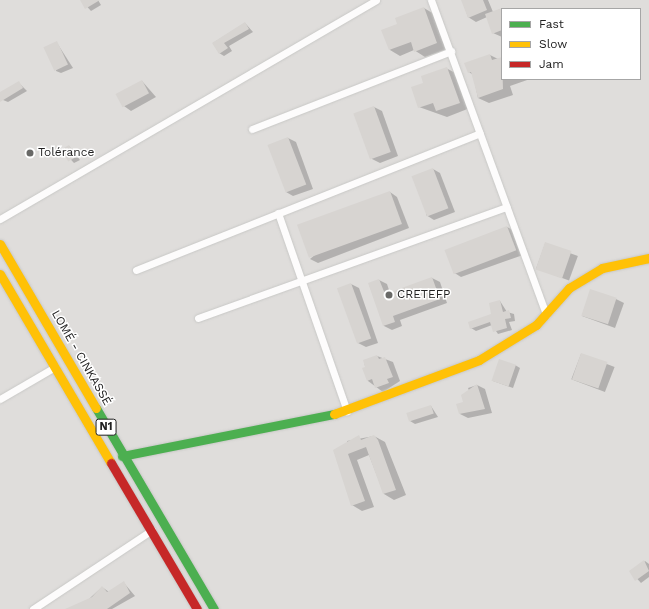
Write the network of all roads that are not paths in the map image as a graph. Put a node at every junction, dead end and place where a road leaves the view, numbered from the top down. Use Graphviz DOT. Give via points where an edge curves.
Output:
graph roads {
  1 [pos="376,0"];
  2 [pos="431,0"];
  3 [pos="451,51"];
  4 [pos="252,129"];
  5 [pos="480,133"];
  6 [pos="507,207"];
  7 [pos="278,213"];
  8 [pos="0,219"];
  9 [pos="0,244"];
  10 [pos="649,258"];
  11 [pos="136,270"];
  12 [pos="0,274"];
  13 [pos="300,281"];
  14 [pos="546,315"];
  15 [pos="198,318"];
  16 [pos="54,367"];
  17 [pos="0,399"];
  18 [pos="347,411"];
  19 [pos="122,456"];
  20 [pos="112,462"];
  21 [pos="152,530"];
  22 [pos="33,609"];
  23 [pos="197,609"];
  24 [pos="214,609"];
  1 -- 8 [label="street"];
  2 -- 3 [label="street"];
  3 -- 4 [label="street"];
  3 -- 5 [label="street"];
  5 -- 6 [label="street"];
  5 -- 7 [label="street"];
  6 -- 13 [label="street"];
  6 -- 14 [label="street"];
  7 -- 11 [label="street"];
  7 -- 13 [label="street"];
  9 -- 19 [label="main road, LOMÉ - CINKASSÉ / N1"];
  10 -- 14 [label="main road" via="602,268 569,288"];
  12 -- 16 [label="main road, N1"];
  13 -- 15 [label="street"];
  13 -- 18 [label="street"];
  14 -- 18 [label="main road" via="512,342 479,360"];
  16 -- 17 [label="street"];
  16 -- 20 [label="main road, N1"];
  18 -- 19 [label="main road"];
  19 -- 20 [label="main road"];
  19 -- 24 [label="main road, LOMÉ - CINKASSÉ / N1"];
  20 -- 21 [label="main road, N1"];
  21 -- 22 [label="street"];
  21 -- 23 [label="main road, N1"];
}
